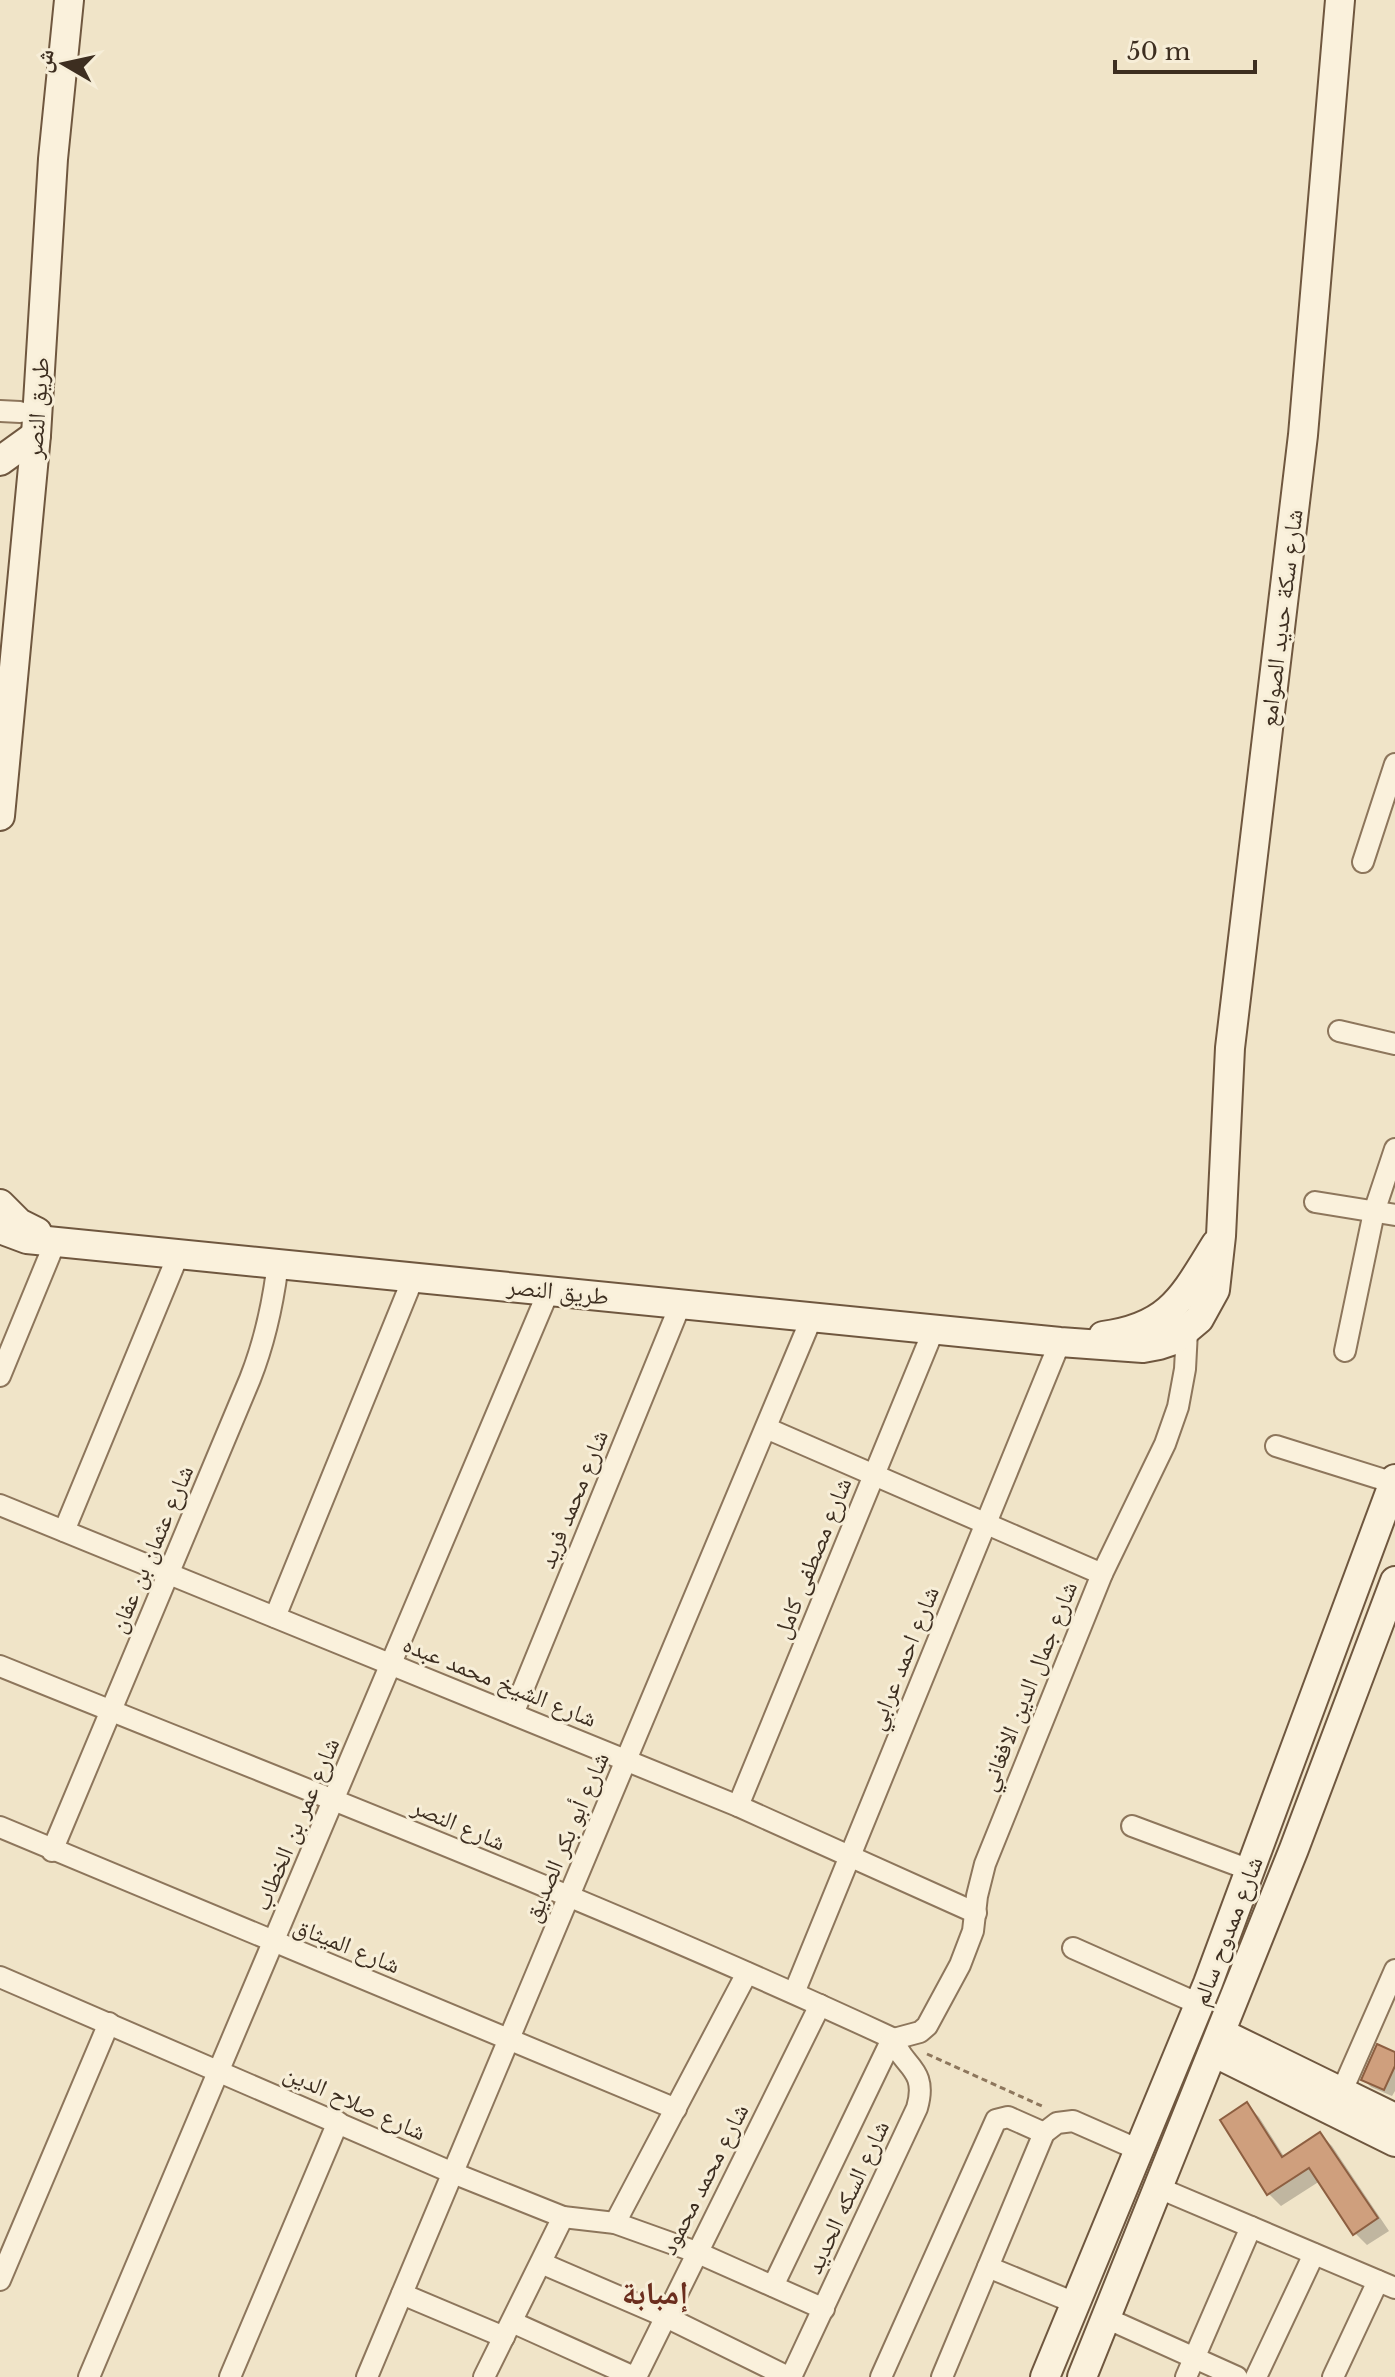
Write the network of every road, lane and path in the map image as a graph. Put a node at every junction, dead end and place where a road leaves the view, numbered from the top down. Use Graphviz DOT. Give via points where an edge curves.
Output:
graph roads {
  1 [pos="51,0"];
  2 [pos="69,0"];
  3 [pos="1340,0"];
  4 [pos="14,434"];
  5 [pos="0,669"];
  6 [pos="1395,764"];
  7 [pos="1387,812"];
  8 [pos="0,816"];
  9 [pos="1363,862"];
  10 [pos="1339,1031"];
  11 [pos="1395,1044"];
  12 [pos="1395,1149"];
  13 [pos="1315,1202"];
  14 [pos="0,1204"];
  15 [pos="1374,1212"];
  16 [pos="1395,1215"];
  17 [pos="0,1229"];
  18 [pos="1221,1236"];
  19 [pos="56,1240"];
  20 [pos="179,1253"];
  21 [pos="278,1263"];
  22 [pos="414,1276"];
  23 [pos="549,1290"];
  24 [pos="681,1303"];
  25 [pos="812,1317"];
  26 [pos="934,1329"];
  27 [pos="1187,1331"];
  28 [pos="1060,1342"];
  29 [pos="1345,1351"];
  30 [pos="0,1376"];
  31 [pos="766,1428"];
  32 [pos="1276,1446"];
  33 [pos="874,1475"];
  34 [pos="1394,1481"];
  35 [pos="0,1505"];
  36 [pos="986,1524"];
  37 [pos="64,1531"];
  38 [pos="1365,1562"];
  39 [pos="169,1574"];
  40 [pos="1102,1574"];
  41 [pos="1395,1579"];
  42 [pos="275,1617"];
  43 [pos="391,1664"];
  44 [pos="0,1666"];
  45 [pos="111,1711"];
  46 [pos="513,1714"];
  47 [pos="626,1761"];
  48 [pos="334,1800"];
  49 [pos="738,1806"];
  50 [pos="1132,1826"];
  51 [pos="0,1827"];
  52 [pos="1262,1837"];
  53 [pos="1294,1849"];
  54 [pos="52,1851"];
  55 [pos="850,1856"];
  56 [pos="1250,1870"];
  57 [pos="569,1897"];
  58 [pos="976,1913"];
  59 [pos="273,1943"];
  60 [pos="1073,1948"];
  61 [pos="747,1973"];
  62 [pos="1394,1976"];
  63 [pos="0,1977"];
  64 [pos="794,1993"];
  65 [pos="1199,2004"];
  66 [pos="820,2005"];
  67 [pos="109,2023"];
  68 [pos="893,2039"];
  69 [pos="509,2040"];
  70 [pos="1217,2042"];
  71 [pos="943,2061"];
  72 [pos="219,2072"];
  73 [pos="1338,2102"];
  74 [pos="1038,2104"];
  75 [pos="676,2109"];
  76 [pos="1395,2118"];
  77 [pos="338,2122"];
  78 [pos="1044,2133"];
  79 [pos="1395,2142"];
  80 [pos="1139,2150"];
  81 [pos="453,2173"];
  82 [pos="1159,2188"];
  83 [pos="563,2217"];
  84 [pos="615,2223"];
  85 [pos="1251,2227"];
  86 [pos="696,2252"];
  87 [pos="1314,2254"];
  88 [pos="541,2263"];
  89 [pos="988,2267"];
  90 [pos="0,2280"];
  91 [pos="1387,2285"];
  92 [pos="773,2286"];
  93 [pos="402,2294"];
  94 [pos="1075,2303"];
  95 [pos="824,2309"];
  96 [pos="664,2316"];
  97 [pos="1106,2318"];
  98 [pos="508,2330"];
  99 [pos="1190,2368"];
  100 [pos="89,2377"];
  101 [pos="230,2377"];
  102 [pos="367,2377"];
  103 [pos="484,2377"];
  104 [pos="635,2377"];
  105 [pos="790,2377"];
  106 [pos="881,2377"];
  107 [pos="942,2377"];
  108 [pos="1045,2377"];
  109 [pos="1082,2377"];
  110 [pos="1237,2377"];
  111 [pos="1256,2377"];
  112 [pos="1333,2377"];
  1 -- 4 [label="street, طريق النصر"];
  2 -- 4 [label="street, طريق النصر" via="53,159"];
  3 -- 18 [label="street, شارع سكة حديد الصوامع" via="1303,435 1230,1048"];
  4 -- 5 [label="street, طريق النصر" via="9,592"];
  4 -- 8 [label="street, طريق النصر"];
  6 -- 7 [label="street"];
  7 -- 9 [label="street"];
  10 -- 11 [label="street"];
  12 -- 15 [label="street"];
  13 -- 15 [label="street"];
  14 -- 19 [label="street, طريق النصر" via="19,1223"];
  15 -- 16 [label="street"];
  15 -- 29 [label="street"];
  17 -- 19 [label="street, طريق النصر" via="27,1239"];
  18 -- 27 [label="street, شارع سكة حديد الصوامع" via="1215,1290"];
  18 -- 28 [label="street" via="1174,1306 1151,1324"];
  19 -- 20 [label="street, طريق النصر"];
  19 -- 30 [label="street"];
  20 -- 21 [label="street, طريق النصر"];
  20 -- 37 [label="street"];
  21 -- 22 [label="street, طريق النصر"];
  21 -- 39 [label="street, شارع عثمان بن عفان" via="265,1341"];
  22 -- 23 [label="street, طريق النصر"];
  22 -- 42 [label="street"];
  23 -- 24 [label="street, طريق النصر"];
  23 -- 43 [label="street, شارع عمر بن الخطاب"];
  24 -- 25 [label="street, طريق النصر"];
  24 -- 46 [label="street, شارع محمد فريد"];
  25 -- 26 [label="street, طريق النصر"];
  25 -- 31 [label="street, شارع أبو بكر الصديق"];
  26 -- 28 [label="street, طريق النصر"];
  26 -- 33 [label="street, شارع مصطفى كامل"];
  27 -- 28 [label="street, شارع سكة حديد الصوامع" via="1143,1348"];
  27 -- 40 [label="street, شارع جمال الدين الافغاني" via="1178,1407"];
  28 -- 36 [label="street, شارع احمد عرابي"];
  31 -- 33 [label="street"];
  31 -- 47 [label="street, شارع أبو بكر الصديق"];
  32 -- 34 [label="street"];
  33 -- 36 [label="street"];
  33 -- 49 [label="street, شارع مصطفى كامل"];
  34 -- 38 [label="street, شارع ممدوح سالم"];
  35 -- 37 [label="street, شارع الشيخ محمد عبده"];
  36 -- 40 [label="street"];
  36 -- 55 [label="street, شارع احمد عرابي"];
  37 -- 39 [label="street, شارع الشيخ محمد عبده"];
  38 -- 41 [label="street"];
  38 -- 52 [label="street, شارع ممدوح سالم"];
  39 -- 42 [label="street, شارع الشيخ محمد عبده"];
  39 -- 45 [label="street, شارع عثمان بن عفان"];
  40 -- 58 [label="street, شارع جمال الدين الافغاني" via="985,1864"];
  41 -- 53 [label="street, شارع ممدوح سالم"];
  42 -- 43 [label="street, شارع الشيخ محمد عبده"];
  43 -- 46 [label="street, شارع الشيخ محمد عبده"];
  43 -- 48 [label="street, شارع عمر بن الخطاب"];
  44 -- 45 [label="street, شارع النصر"];
  45 -- 48 [label="street, شارع النصر"];
  45 -- 54 [label="street, شارع عثمان بن عفان"];
  46 -- 47 [label="street, شارع الشيخ محمد عبده"];
  47 -- 49 [label="street, شارع الشيخ محمد عبده"];
  47 -- 57 [label="street, شارع أبو بكر الصديق"];
  48 -- 57 [label="street, شارع النصر"];
  48 -- 59 [label="street, شارع عمر بن الخطاب"];
  49 -- 55 [label="street, شارع الشيخ محمد عبده"];
  50 -- 56 [label="street"];
  51 -- 54 [label="street, شارع الميثاق"];
  52 -- 53 [label="street"];
  52 -- 56 [label="street, شارع ممدوح سالم"];
  53 -- 70 [label="street, شارع ممدوح سالم"];
  54 -- 59 [label="street, شارع الميثاق"];
  55 -- 58 [label="street, شارع الشيخ محمد عبده"];
  55 -- 64 [label="street, شارع احمد عرابي"];
  56 -- 65 [label="street, شارع ممدوح سالم"];
  57 -- 61 [label="street, شارع النصر"];
  57 -- 69 [label="street, شارع أبو بكر الصديق"];
  58 -- 68 [label="street, شارع جمال الدين الافغاني" via="968,1949 931,2021 920,2032"];
  59 -- 69 [label="street, شارع الميثاق"];
  59 -- 72 [label="street, شارع عمر بن الخطاب"];
  60 -- 65 [label="street"];
  61 -- 64 [label="street, شارع النصر"];
  61 -- 75 [label="street"];
  62 -- 73 [label="street"];
  63 -- 67 [label="street, شارع صلاح الدين"];
  64 -- 66 [label="street, شارع النصر"];
  65 -- 80 [label="street, شارع ممدوح سالم"];
  66 -- 68 [label="street, شارع النصر"];
  66 -- 86 [label="street, شارع محمد محمود"];
  67 -- 72 [label="street, شارع صلاح الدين"];
  67 -- 90 [label="street"];
  68 -- 92 [label="street"];
  68 -- 95 [label="street, شارع السكه الحديد" via="914,2070 920,2098"];
  69 -- 75 [label="street, شارع الميثاق"];
  69 -- 81 [label="street, شارع أبو بكر الصديق"];
  70 -- 73 [label="street"];
  70 -- 82 [label="street, شارع ممدوح سالم"];
  71 -- 74 [label="path"];
  72 -- 77 [label="street, شارع صلاح الدين"];
  72 -- 100 [label="street, شارع عمر بن الخطاب"];
  73 -- 76 [label="street"];
  73 -- 79 [label="street"];
  75 -- 84 [label="street"];
  77 -- 81 [label="street, شارع صلاح الدين"];
  77 -- 101 [label="street"];
  78 -- 80 [label="street" via="1057,2123 1073,2121"];
  78 -- 89 [label="street"];
  78 -- 106 [label="street" via="1008,2117 996,2120"];
  80 -- 94 [label="street, شارع ممدوح سالم"];
  81 -- 83 [label="street, شارع صلاح الدين"];
  81 -- 93 [label="street, شارع أبو بكر الصديق"];
  82 -- 85 [label="street"];
  82 -- 97 [label="street, شارع ممدوح سالم"];
  83 -- 84 [label="street, شارع صلاح الدين"];
  83 -- 88 [label="street"];
  84 -- 86 [label="street, شارع صلاح الدين"];
  85 -- 87 [label="street"];
  85 -- 99 [label="street"];
  86 -- 92 [label="street, شارع صلاح الدين"];
  86 -- 96 [label="street, شارع محمد محمود"];
  87 -- 91 [label="street"];
  87 -- 111 [label="street"];
  88 -- 96 [label="street"];
  88 -- 98 [label="street"];
  89 -- 94 [label="street"];
  89 -- 107 [label="street"];
  91 -- 112 [label="street"];
  92 -- 95 [label="street, شارع صلاح الدين"];
  93 -- 98 [label="street"];
  93 -- 102 [label="street, شارع أبو بكر الصديق"];
  94 -- 108 [label="street, شارع ممدوح سالم"];
  95 -- 105 [label="street, شارع السكه الحديد"];
  96 -- 104 [label="street, شارع محمد محمود"];
  96 -- 105 [label="street"];
  97 -- 99 [label="street"];
  97 -- 109 [label="street, شارع ممدوح سالم"];
  98 -- 103 [label="street"];
  98 -- 104 [label="street"];
  99 -- 110 [label="street"];
}
